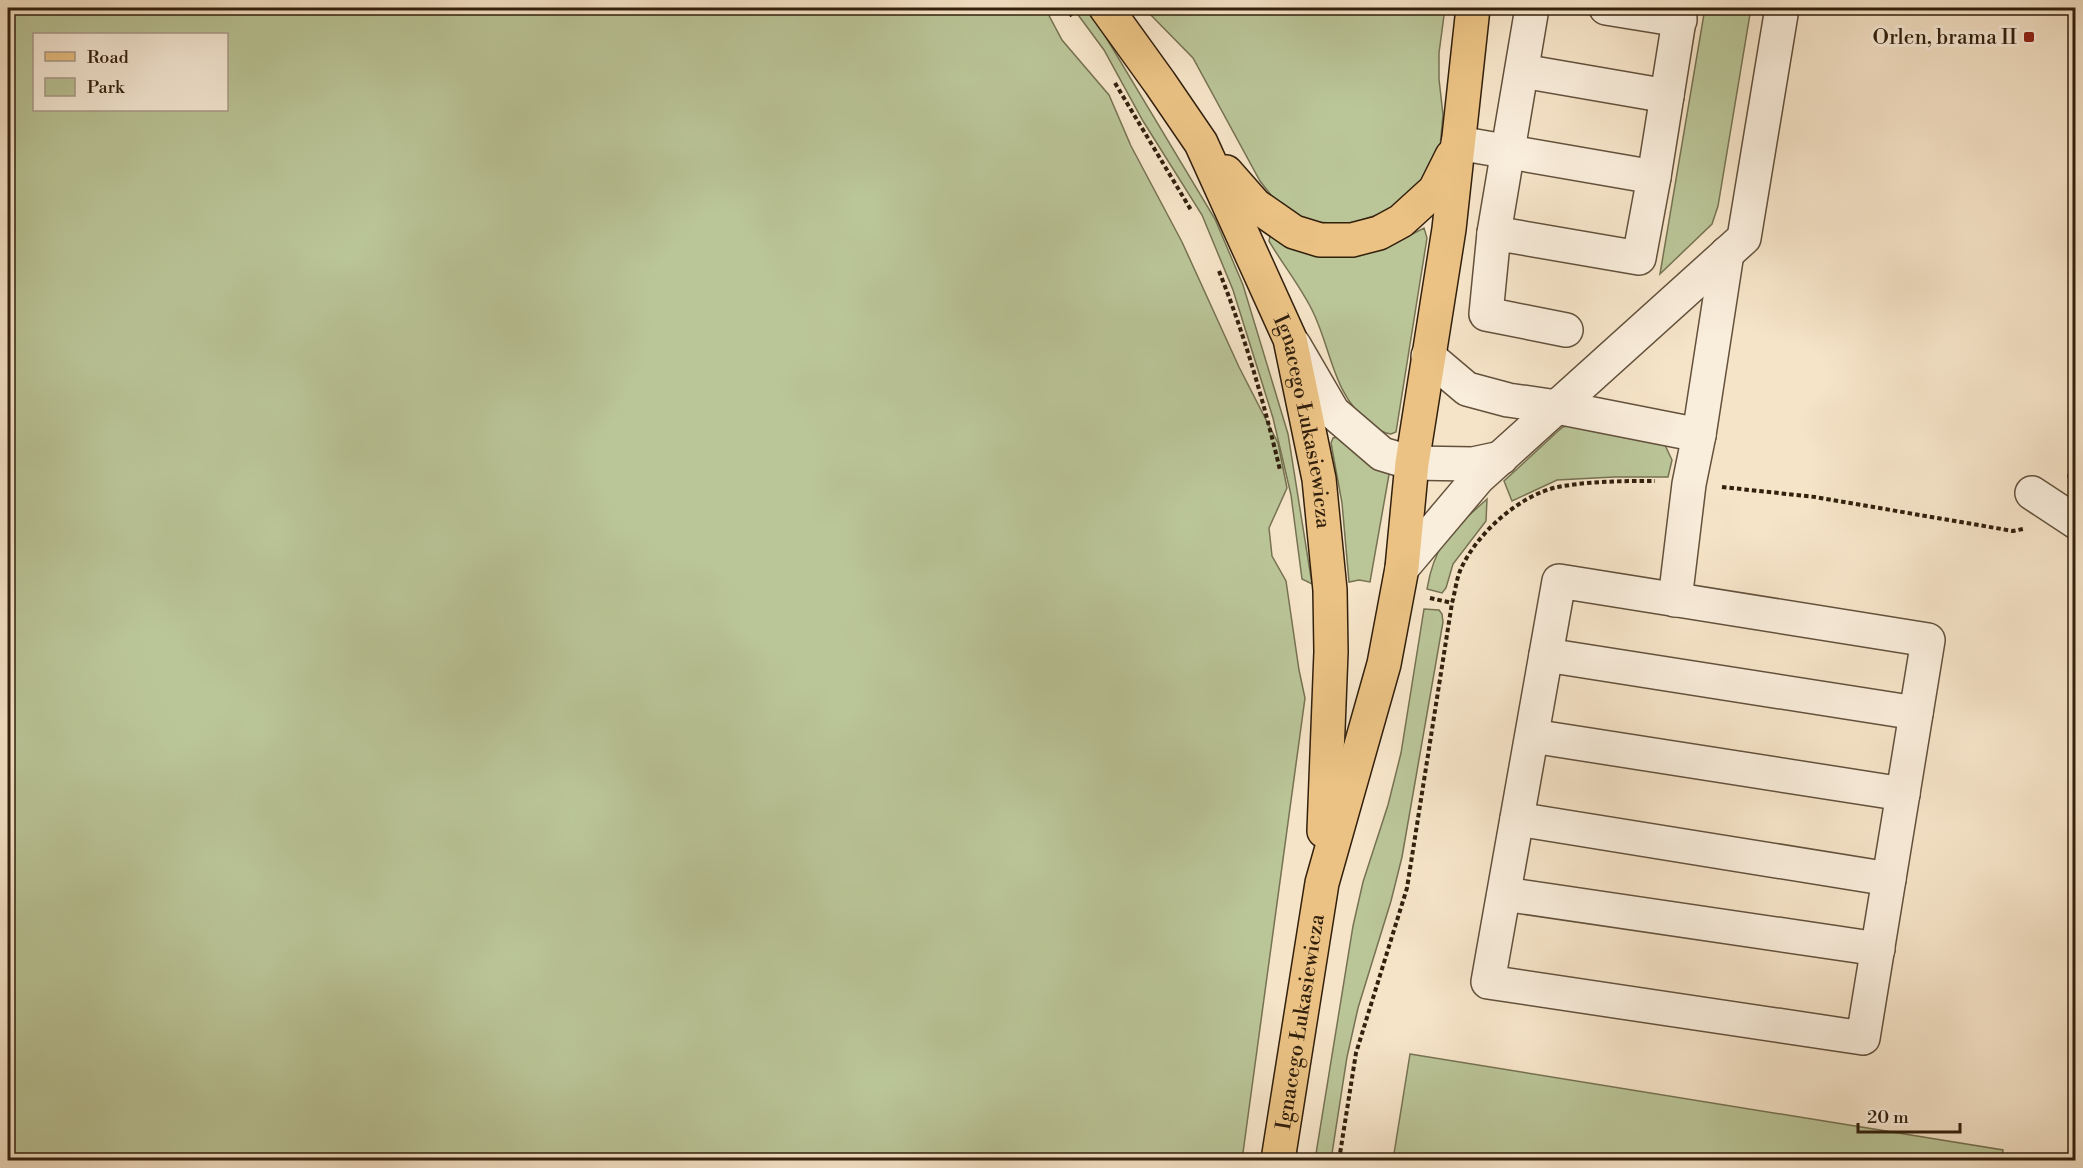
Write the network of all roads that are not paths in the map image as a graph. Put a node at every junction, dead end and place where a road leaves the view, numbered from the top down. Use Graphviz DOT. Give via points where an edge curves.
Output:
graph roads {
  1 [pos="1106,8"];
  2 [pos="1473,8"];
  3 [pos="1532,8"];
  4 [pos="1606,8"];
  5 [pos="1782,8"];
  6 [pos="1681,14"];
  7 [pos="1522,71"];
  8 [pos="1667,96"];
  9 [pos="1201,143"];
  10 [pos="1458,143"];
  11 [pos="1508,152"];
  12 [pos="1654,177"];
  13 [pos="1494,233"];
  14 [pos="1727,253"];
  15 [pos="1566,330"];
  16 [pos="1290,339"];
  17 [pos="1428,356"];
  18 [pos="1557,407"];
  19 [pos="1699,435"];
  20 [pos="1501,458"];
  21 [pos="1412,463"];
  22 [pos="1399,579"];
  23 [pos="1675,600"];
  24 [pos="1546,655"];
  25 [pos="1916,713"];
  26 [pos="1532,736"];
  27 [pos="1903,794"];
  28 [pos="1517,819"];
  29 [pos="1889,879"];
  30 [pos="1322,884"];
  31 [pos="1504,894"];
  32 [pos="1878,949"];
  33 [pos="1278,1161"];
  1 -- 9 [label="main road, Ignacego Łukasiewicza"];
  2 -- 10 [label="main road, Ignacego Łukasiewicza"];
  3 -- 7 [label="lane"];
  4 -- 6 [label="lane"];
  5 -- 14 [label="lane" via="1744,238"];
  6 -- 8 [label="lane"];
  7 -- 8 [label="lane"];
  7 -- 11 [label="lane"];
  8 -- 12 [label="lane"];
  9 -- 10 [label="main road" via="1255,205 1294,232 1320,240 1352,240 1379,233 1401,221 1435,190"];
  9 -- 16 [label="main road, Ignacego Łukasiewicza"];
  10 -- 11 [label="lane"];
  10 -- 17 [label="main road, Ignacego Łukasiewicza" via="1449,230"];
  11 -- 12 [label="lane"];
  11 -- 13 [label="lane"];
  12 -- 13 [label="lane" via="1639,258"];
  13 -- 15 [label="lane" via="1486,314"];
  14 -- 18 [label="lane"];
  14 -- 19 [label="lane"];
  16 -- 21 [label="lane" via="1333,412 1382,454"];
  16 -- 30 [label="main road, Ignacego Łukasiewicza" via="1319,479 1330,590"];
  17 -- 18 [label="lane" via="1467,389"];
  17 -- 21 [label="main road, Ignacego Łukasiewicza"];
  18 -- 19 [label="lane"];
  18 -- 20 [label="lane"];
  19 -- 23 [label="lane"];
  20 -- 21 [label="lane" via="1473,464"];
  20 -- 22 [label="lane" via="1478,478"];
  21 -- 22 [label="main road, Ignacego Łukasiewicza"];
  22 -- 30 [label="main road, Ignacego Łukasiewicza" via="1384,664"];
  23 -- 24 [label="lane" via="1559,580"];
  23 -- 25 [label="lane" via="1928,640"];
  24 -- 25 [label="lane"];
  24 -- 26 [label="lane"];
  25 -- 27 [label="lane"];
  26 -- 27 [label="lane"];
  26 -- 28 [label="lane"];
  27 -- 29 [label="lane"];
  28 -- 29 [label="lane"];
  28 -- 31 [label="lane"];
  29 -- 32 [label="lane"];
  30 -- 33 [label="main road, Ignacego Łukasiewicza"];
  31 -- 32 [label="lane"];
  31 -- 32 [label="lane" via="1488,982 1863,1038"];
}
